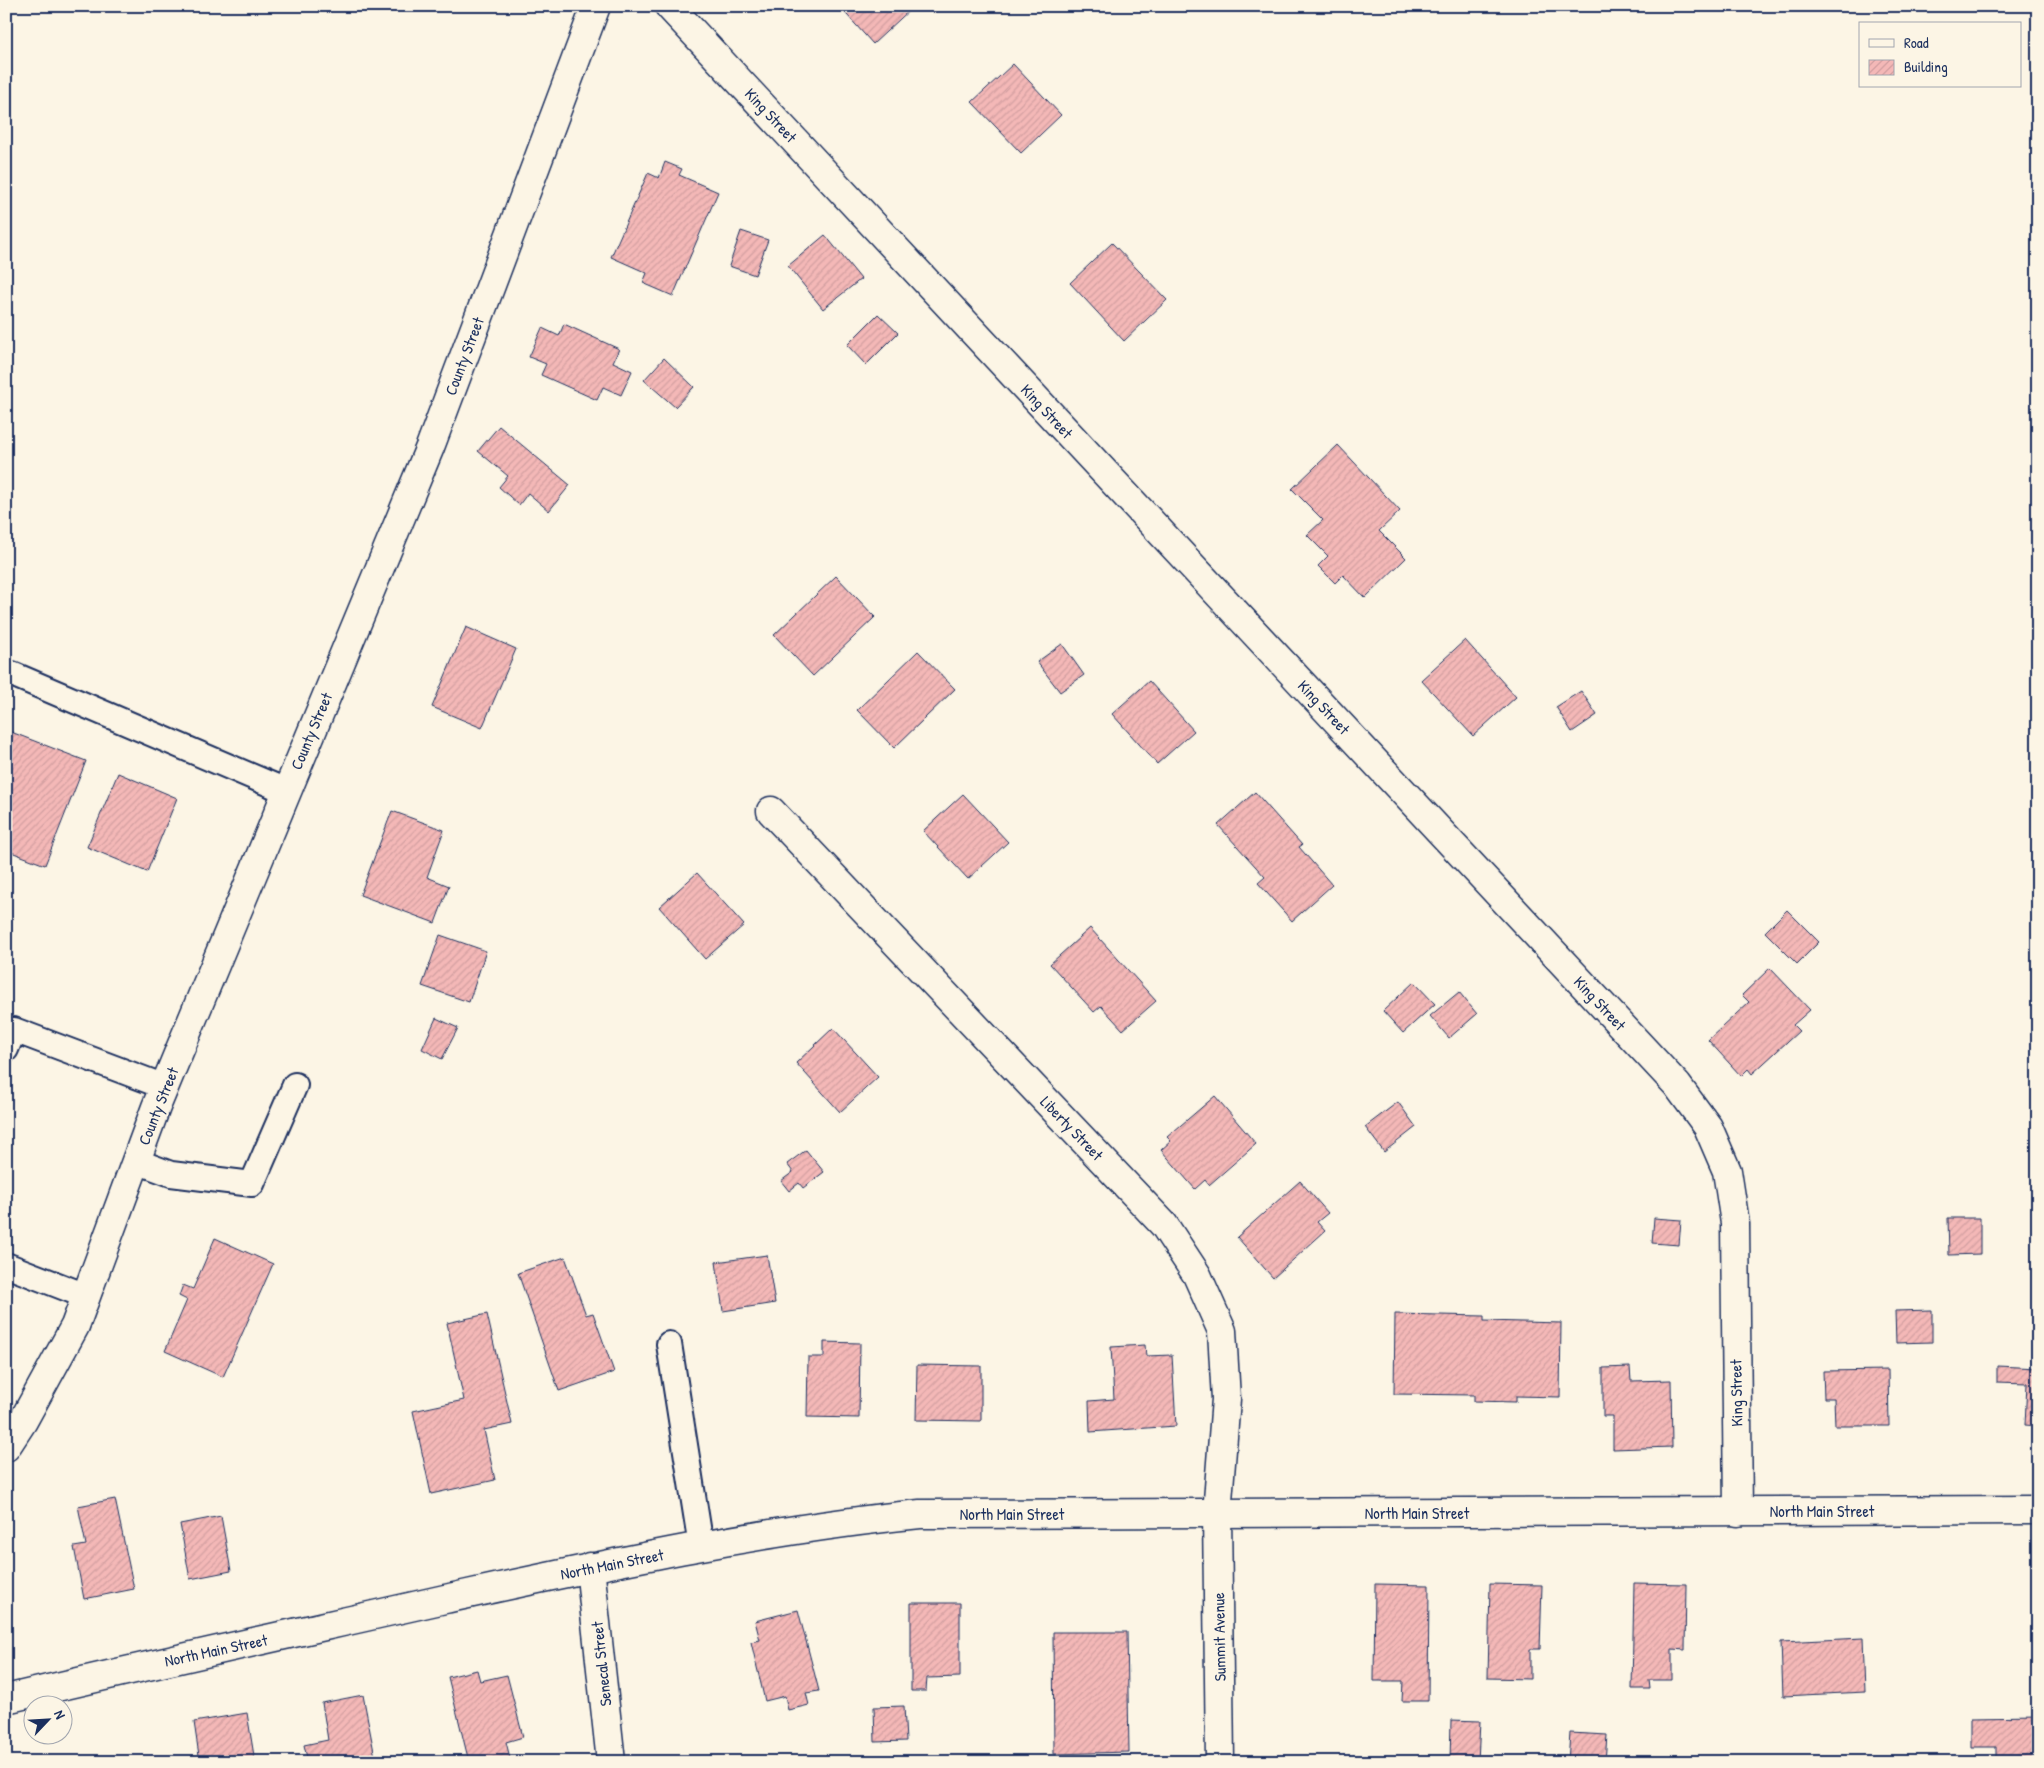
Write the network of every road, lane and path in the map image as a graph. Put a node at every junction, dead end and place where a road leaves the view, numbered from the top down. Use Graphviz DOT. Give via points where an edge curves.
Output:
graph roads {
  1 [pos="596,6"];
  2 [pos="669,6"];
  3 [pos="12,674"];
  4 [pos="286,791"];
  5 [pos="771,811"];
  6 [pos="6,1049"];
  7 [pos="295,1085"];
  8 [pos="165,1087"];
  9 [pos="136,1161"];
  10 [pos="6,1266"];
  11 [pos="86,1296"];
  12 [pos="669,1344"];
  13 [pos="6,1447"];
  14 [pos="2038,1510"];
  15 [pos="1738,1512"];
  16 [pos="1217,1513"];
  17 [pos="701,1546"];
  18 [pos="590,1567"];
  19 [pos="6,1699"];
  20 [pos="611,1762"];
  21 [pos="1220,1762"];
  1 -- 4 [label="street, County Street" via="430,447"];
  2 -- 15 [label="street, King Street" via="1678,1085 1708,1127 1727,1171 1735,1223"];
  3 -- 4 [label="lane"];
  4 -- 8 [label="street, County Street"];
  5 -- 16 [label="street, Liberty Street" via="1164,1225 1198,1275 1222,1331 1226,1399"];
  6 -- 8 [label="lane" via="14,1030"];
  7 -- 9 [label="lane" via="252,1184 171,1174"];
  8 -- 9 [label="street, County Street"];
  9 -- 11 [label="street, County Street"];
  10 -- 11 [label="lane"];
  11 -- 13 [label="street, County Street" via="74,1326"];
  12 -- 17 [label="lane"];
  14 -- 15 [label="street, North Main Street"];
  15 -- 16 [label="street, North Main Street"];
  16 -- 17 [label="street, North Main Street" via="920,1514 845,1522"];
  16 -- 21 [label="street, Summit Avenue"];
  17 -- 18 [label="street, North Main Street"];
  18 -- 19 [label="street, North Main Street"];
  18 -- 20 [label="street, Senecal Street"];
}
